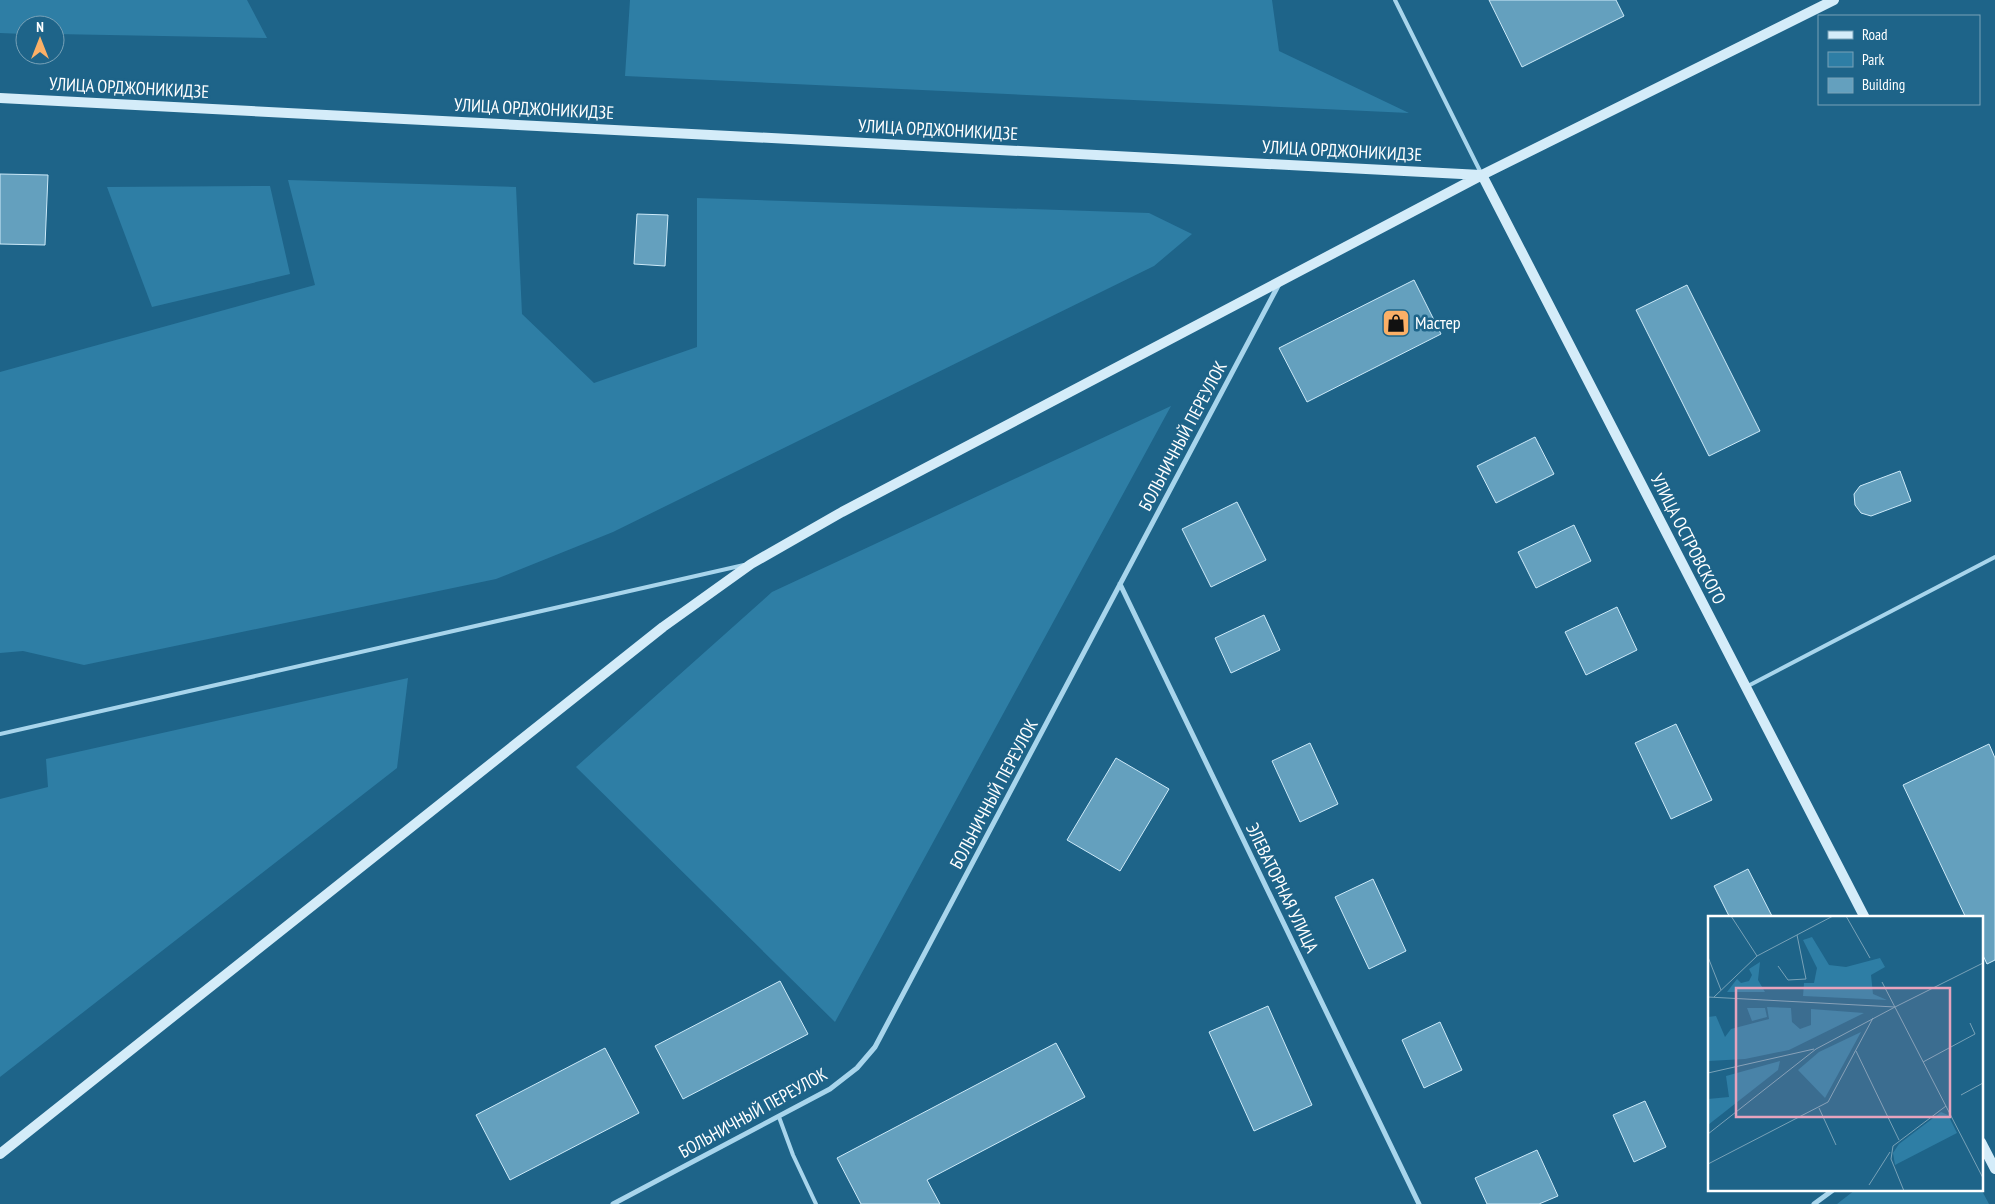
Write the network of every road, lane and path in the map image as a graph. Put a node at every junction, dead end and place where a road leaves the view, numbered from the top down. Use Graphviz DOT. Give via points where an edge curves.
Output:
graph roads {
  1 [pos="1395,0"];
  2 [pos="1834,0"];
  3 [pos="0,98"];
  4 [pos="1482,175"];
  5 [pos="1281,281"];
  6 [pos="1995,557"];
  7 [pos="751,564"];
  8 [pos="1120,584"];
  9 [pos="1746,687"];
  10 [pos="0,734"];
  11 [pos="1864,916"];
  12 [pos="780,1117"];
  13 [pos="1982,1144"];
  14 [pos="0,1154"];
  15 [pos="1995,1169"];
  16 [pos="1830,1192"];
  17 [pos="613,1204"];
  18 [pos="816,1204"];
  19 [pos="1419,1204"];
  20 [pos="1814,1204"];
  1 -- 4 [label="lane"];
  2 -- 4 [label="street, УЛИЦА ОРДЖОНИКИДЗЕ"];
  3 -- 4 [label="street, УЛИЦА ОРДЖОНИКИДЗЕ"];
  4 -- 5 [label="street"];
  4 -- 9 [label="street, УЛИЦА ОСТРОВСКОГО"];
  5 -- 7 [label="street" via="842,512"];
  5 -- 8 [label="street, БОЛЬНИЧНЫЙ ПЕРЕУЛОК"];
  6 -- 9 [label="lane"];
  7 -- 10 [label="lane"];
  7 -- 14 [label="street" via="655,633"];
  8 -- 12 [label="street, БОЛЬНИЧНЫЙ ПЕРЕУЛОК" via="875,1047 857,1068 830,1089"];
  8 -- 19 [label="street, ЭЛЕВАТОРНАЯ УЛИЦА"];
  9 -- 11 [label="street, УЛИЦА ОСТРОВСКОГО"];
  12 -- 17 [label="street, БОЛЬНИЧНЫЙ ПЕРЕУЛОК"];
  12 -- 18 [label="lane" via="793,1155"];
  13 -- 15 [label="street"];
  16 -- 20 [label="street"];
}
